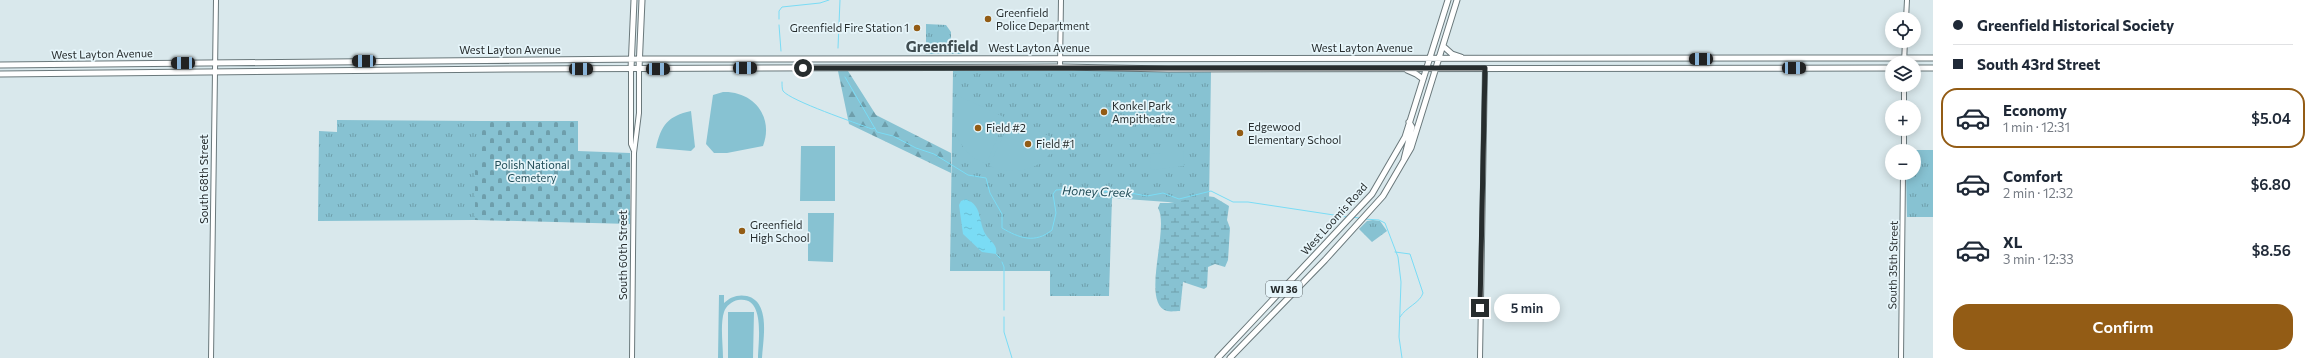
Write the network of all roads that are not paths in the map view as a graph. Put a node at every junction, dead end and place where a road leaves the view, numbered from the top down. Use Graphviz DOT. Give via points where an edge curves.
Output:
graph roads {
  1 [pos="216,0"];
  2 [pos="634,0"];
  3 [pos="642,0"];
  4 [pos="1061,0"];
  5 [pos="1448,0"];
  6 [pos="1458,0"];
  7 [pos="1907,0"];
  8 [pos="1906,12"];
  9 [pos="632,25"];
  10 [pos="641,25"];
  11 [pos="1443,46"];
  12 [pos="1060,58"];
  13 [pos="1429,58"];
  14 [pos="1439,58"];
  15 [pos="1468,58"];
  16 [pos="1933,58"];
  17 [pos="640,59"];
  18 [pos="1921,59"];
  19 [pos="631,60"];
  20 [pos="1885,61"];
  21 [pos="214,62"];
  22 [pos="0,65"];
  23 [pos="1060,67"];
  24 [pos="1396,68"];
  25 [pos="1485,68"];
  26 [pos="1885,68"];
  27 [pos="1921,68"];
  28 [pos="1933,68"];
  29 [pos="631,69"];
  30 [pos="639,69"];
  31 [pos="1426,69"];
  32 [pos="1436,69"];
  33 [pos="214,72"];
  34 [pos="0,74"];
  35 [pos="1422,79"];
  36 [pos="631,97"];
  37 [pos="639,97"];
  38 [pos="1410,122"];
  39 [pos="634,151"];
  40 [pos="1404,161"];
  41 [pos="1904,180"];
  42 [pos="1368,198"];
  43 [pos="1376,204"];
  44 [pos="211,358"];
  45 [pos="632,358"];
  46 [pos="1218,358"];
  47 [pos="1230,358"];
  48 [pos="1480,358"];
  49 [pos="1901,358"];
  1 -- 21 [label="street, South 68th Street"];
  2 -- 9 [label="main road, South 60th Street"];
  3 -- 10 [label="main road, South 60th Street"];
  4 -- 12 [label="street"];
  5 -- 13 [label="main road, West Loomis Road / WI 36"];
  6 -- 11 [label="main road, West Loomis Road / WI 36"];
  7 -- 8 [label="street"];
  9 -- 10 [label="main road"];
  9 -- 19 [label="main road, South 60th Street"];
  10 -- 17 [label="main road, South 60th Street"];
  11 -- 14 [label="main road, West Loomis Road / WI 36"];
  11 -- 15 [label="main road" via="1452,54"];
  12 -- 13 [label="main road, West Layton Avenue"];
  12 -- 17 [label="main road, West Layton Avenue"];
  12 -- 23 [label="street"];
  13 -- 14 [label="main road, West Layton Avenue"];
  13 -- 31 [label="main road, West Loomis Road / WI 36"];
  14 -- 15 [label="main road, West Layton Avenue"];
  14 -- 32 [label="main road, West Loomis Road / WI 36"];
  15 -- 20 [label="main road, West Layton Avenue"];
  16 -- 18 [label="main road, West Layton Avenue"];
  17 -- 19 [label="main road, West Layton Avenue"];
  17 -- 30 [label="main road, South 60th Street"];
  19 -- 21 [label="main road, West Layton Avenue"];
  19 -- 29 [label="main road, South 60th Street"];
  21 -- 22 [label="main road, West Layton Avenue"];
  21 -- 33 [label="street, South 68th Street"];
  23 -- 24 [label="main road, West Layton Avenue"];
  23 -- 30 [label="main road, West Layton Avenue"];
  24 -- 31 [label="main road, West Layton Avenue"];
  24 -- 35 [label="main road" via="1414,72"];
  25 -- 26 [label="main road, West Layton Avenue"];
  25 -- 32 [label="main road, West Layton Avenue"];
  25 -- 48 [label="street"];
  27 -- 28 [label="main road"];
  29 -- 30 [label="main road, West Layton Avenue"];
  29 -- 33 [label="main road, West Layton Avenue"];
  29 -- 36 [label="street, South 60th Street"];
  30 -- 37 [label="street, South 60th Street"];
  31 -- 32 [label="main road, West Layton Avenue"];
  31 -- 35 [label="main road, West Loomis Road / WI 36"];
  32 -- 40 [label="main road, West Loomis Road / WI 36" via="1411,148"];
  33 -- 34 [label="main road, West Layton Avenue"];
  33 -- 44 [label="street, South 68th Street"];
  35 -- 38 [label="main road, West Loomis Road / WI 36"];
  36 -- 37 [label="street"];
  36 -- 39 [label="street, South 60th Street" via="631,144"];
  37 -- 39 [label="street, South 60th Street" via="637,144"];
  38 -- 40 [label="main road" via="1412,127"];
  38 -- 42 [label="main road, West Loomis Road / WI 36" via="1405,137"];
  39 -- 45 [label="street, South 60th Street"];
  40 -- 43 [label="main road, West Loomis Road / WI 36"];
  41 -- 49 [label="street, South 35th Street"];
  42 -- 43 [label="main road"];
  42 -- 46 [label="main road, West Loomis Road / WI 36"];
  43 -- 47 [label="main road, West Loomis Road / WI 36"];
}
